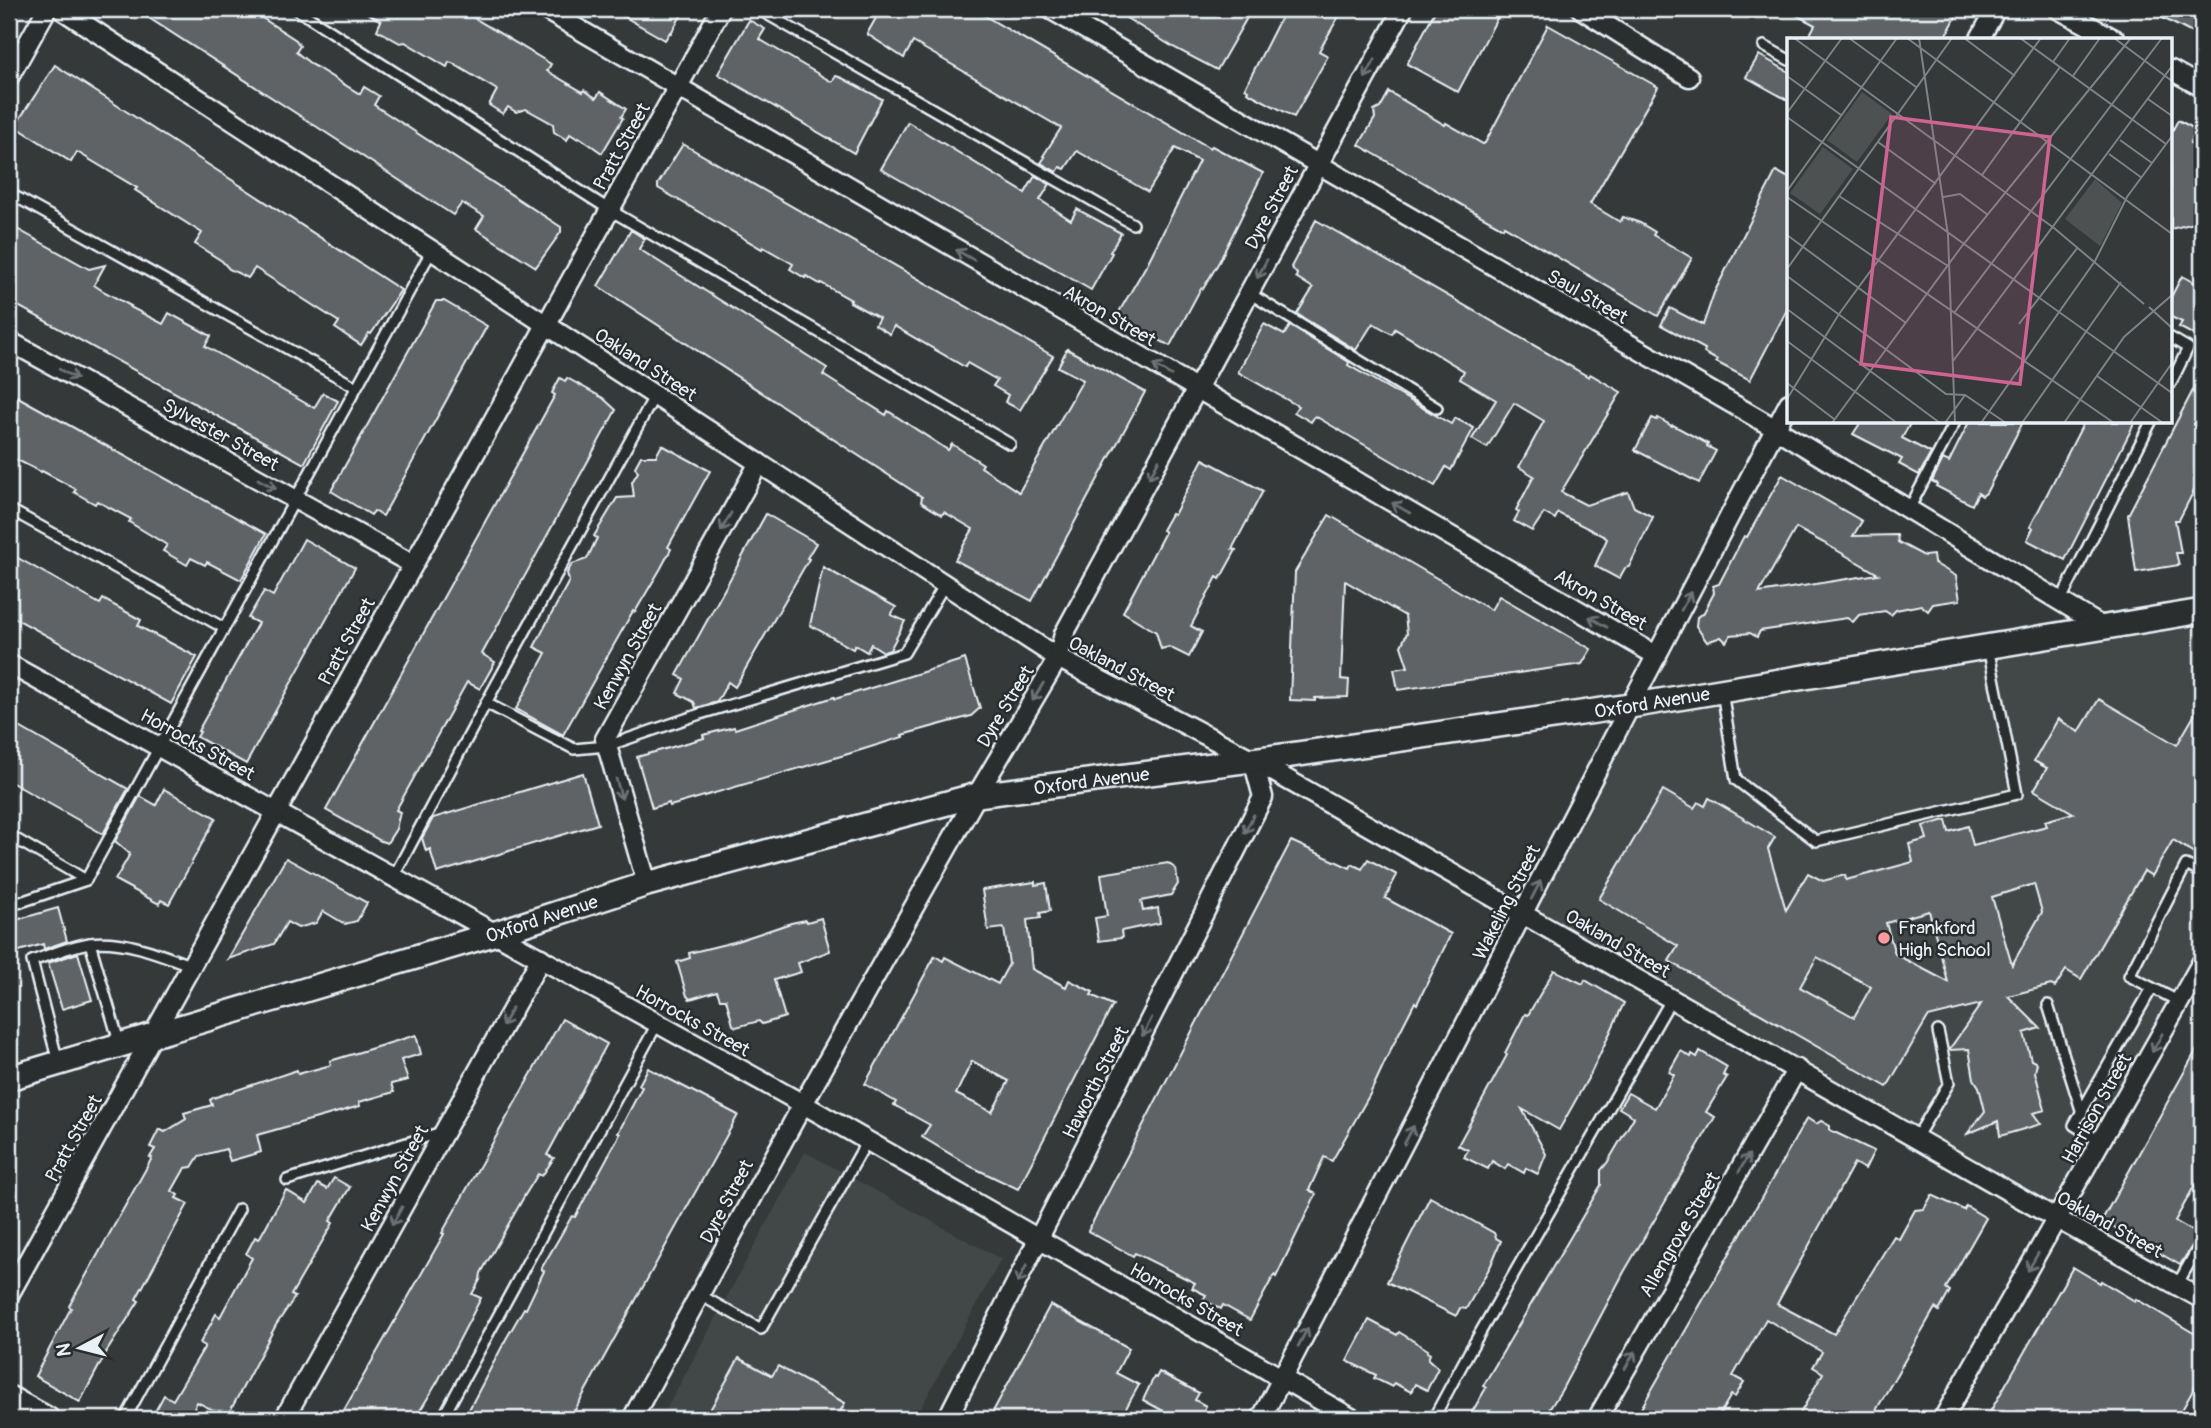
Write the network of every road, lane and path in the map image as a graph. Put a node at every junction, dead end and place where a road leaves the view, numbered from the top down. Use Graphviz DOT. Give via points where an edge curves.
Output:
graph roads {
  1 [pos="47,9"];
  2 [pos="61,9"];
  3 [pos="296,9"];
  4 [pos="544,9"];
  5 [pos="721,9"];
  6 [pos="758,9"];
  7 [pos="1050,9"];
  8 [pos="1403,9"];
  9 [pos="1581,9"];
  10 [pos="1996,9"];
  11 [pos="2058,9"];
  12 [pos="1980,38"];
  13 [pos="2112,38"];
  14 [pos="1764,46"];
  15 [pos="1787,59"];
  16 [pos="2172,71"];
  17 [pos="9,77"];
  18 [pos="1689,77"];
  19 [pos="2202,87"];
  20 [pos="677,88"];
  21 [pos="1318,164"];
  22 [pos="9,193"];
  23 [pos="610,210"];
  24 [pos="1133,224"];
  25 [pos="432,250"];
  26 [pos="1249,293"];
  27 [pos="547,325"];
  28 [pos="2172,339"];
  29 [pos="9,341"];
  30 [pos="2172,381"];
  31 [pos="356,387"];
  32 [pos="1196,390"];
  33 [pos="655,395"];
  34 [pos="1787,407"];
  35 [pos="1437,408"];
  36 [pos="1954,424"];
  37 [pos="2150,424"];
  38 [pos="1776,429"];
  39 [pos="1010,444"];
  40 [pos="760,463"];
  41 [pos="294,499"];
  42 [pos="9,509"];
  43 [pos="1909,509"];
  44 [pos="412,564"];
  45 [pos="945,584"];
  46 [pos="2060,601"];
  47 [pos="2202,611"];
  48 [pos="2101,626"];
  49 [pos="224,628"];
  50 [pos="1988,645"];
  51 [pos="1657,656"];
  52 [pos="1058,658"];
  53 [pos="9,664"];
  54 [pos="1722,690"];
  55 [pos="486,703"];
  56 [pos="1630,706"];
  57 [pos="607,746"];
  58 [pos="159,747"];
  59 [pos="1253,760"];
  60 [pos="977,794"];
  61 [pos="276,812"];
  62 [pos="9,835"];
  63 [pos="2202,873"];
  64 [pos="393,877"];
  65 [pos="86,880"];
  66 [pos="647,884"];
  67 [pos="9,906"];
  68 [pos="1524,914"];
  69 [pos="493,933"];
  70 [pos="90,943"];
  71 [pos="541,958"];
  72 [pos="2202,962"];
  73 [pos="192,966"];
  74 [pos="2152,988"];
  75 [pos="1672,998"];
  76 [pos="2180,1002"];
  77 [pos="2048,1005"];
  78 [pos="657,1024"];
  79 [pos="1938,1031"];
  80 [pos="154,1035"];
  81 [pos="120,1045"];
  82 [pos="58,1063"];
  83 [pos="1797,1069"];
  84 [pos="9,1078"];
  85 [pos="803,1104"];
  86 [pos="2081,1112"];
  87 [pos="444,1132"];
  88 [pos="1916,1138"];
  89 [pos="867,1141"];
  90 [pos="2101,1142"];
  91 [pos="288,1180"];
  92 [pos="239,1209"];
  93 [pos="2057,1219"];
  94 [pos="1040,1240"];
  95 [pos="2202,1241"];
  96 [pos="2177,1285"];
  97 [pos="700,1294"];
  98 [pos="9,1295"];
  99 [pos="2202,1299"];
  100 [pos="1284,1379"];
  101 [pos="9,1398"];
  102 [pos="47,1419"];
  103 [pos="125,1419"];
  104 [pos="285,1419"];
  105 [pos="442,1419"];
  106 [pos="632,1419"];
  107 [pos="947,1419"];
  108 [pos="1261,1419"];
  109 [pos="1353,1419"];
  110 [pos="1433,1419"];
  111 [pos="1597,1419"];
  112 [pos="1943,1419"];
  1 -- 17 [label="street"];
  2 -- 25 [label="street, Oakland Street"];
  3 -- 23 [label="lane"];
  4 -- 20 [label="street, Akron Street"];
  5 -- 20 [label="street, Pratt Street"];
  6 -- 24 [label="lane"];
  7 -- 21 [label="street, Saul Street"];
  8 -- 21 [label="street, Dyre Street, one-way"];
  9 -- 18 [label="street"];
  10 -- 12 [label="street"];
  11 -- 13 [label="street"];
  14 -- 15 [label="lane"];
  16 -- 19 [label="street"];
  20 -- 23 [label="street, Pratt Street"];
  32 -- 20 [label="street, Akron Street, one-way"];
  21 -- 26 [label="street, Dyre Street, one-way"];
  21 -- 38 [label="street, Saul Street"];
  22 -- 31 [label="lane"];
  23 -- 27 [label="street, Pratt Street"];
  23 -- 39 [label="lane"];
  25 -- 27 [label="street, Oakland Street"];
  25 -- 31 [label="lane"];
  26 -- 32 [label="street, Dyre Street"];
  26 -- 35 [label="lane"];
  27 -- 33 [label="street, Oakland Street"];
  27 -- 44 [label="street, Pratt Street"];
  28 -- 30 [label="lane" via="2188,348"];
  29 -- 41 [label="street, Sylvester Street, one-way"];
  31 -- 41 [label="lane"];
  51 -- 32 [label="street, Akron Street, one-way"];
  32 -- 52 [label="street, Dyre Street, one-way" via="1064,634"];
  33 -- 40 [label="street, Oakland Street"];
  33 -- 55 [label="lane"];
  34 -- 38 [label="street, Wakeling Street"];
  36 -- 43 [label="lane"];
  37 -- 46 [label="lane"];
  38 -- 43 [label="street, Saul Street"];
  51 -- 38 [label="street, Wakeling Street, one-way"];
  40 -- 45 [label="street, Oakland Street"];
  40 -- 57 [label="street, Kenwyn Street, one-way" via="605,739"];
  41 -- 44 [label="street, Sylvester Street"];
  41 -- 49 [label="lane"];
  42 -- 49 [label="lane"];
  43 -- 46 [label="street, Saul Street"];
  44 -- 61 [label="street, Pratt Street"];
  45 -- 52 [label="street, Oakland Street"];
  45 -- 57 [label="lane" via="904,653"];
  46 -- 48 [label="street, Saul Street"];
  47 -- 48 [label="street, Oxford Avenue"];
  48 -- 50 [label="street, Oxford Avenue"];
  49 -- 58 [label="lane"];
  50 -- 54 [label="street, Oxford Avenue"];
  50 -- 54 [label="lane" via="2017,794 1816,841 1736,780"];
  51 -- 56 [label="street, Wakeling Street"];
  52 -- 59 [label="street, Oakland Street"];
  52 -- 60 [label="street, Dyre Street, one-way"];
  53 -- 58 [label="street, Horrocks Street"];
  54 -- 56 [label="street, Oxford Avenue"];
  55 -- 57 [label="lane" via="573,749"];
  55 -- 64 [label="lane"];
  56 -- 59 [label="street, Oxford Avenue"];
  68 -- 56 [label="street, Wakeling Street, one-way"];
  57 -- 66 [label="street, one-way"];
  58 -- 61 [label="street, Horrocks Street"];
  58 -- 65 [label="lane"];
  59 -- 60 [label="street, Oxford Avenue"];
  59 -- 68 [label="street, Oakland Street"];
  59 -- 94 [label="street, Haworth Street, one-way" via="1262,797"];
  60 -- 66 [label="street, Oxford Avenue"];
  60 -- 85 [label="street, Dyre Street"];
  61 -- 64 [label="street, Horrocks Street"];
  61 -- 73 [label="street, Pratt Street"];
  62 -- 65 [label="lane"];
  63 -- 74 [label="lane" via="2186,865 2129,976"];
  64 -- 69 [label="street, Horrocks Street"];
  65 -- 67 [label="lane"];
  66 -- 69 [label="street, Oxford Avenue"];
  68 -- 75 [label="street, Oakland Street"];
  100 -- 68 [label="street, Wakeling Street, one-way"];
  69 -- 71 [label="street, Horrocks Street"];
  69 -- 80 [label="street, Oxford Avenue"];
  70 -- 73 [label="lane" via="146,949"];
  70 -- 81 [label="lane"];
  70 -- 82 [label="lane" via="32,961"];
  71 -- 78 [label="street, Horrocks Street"];
  71 -- 87 [label="street, Kenwyn Street, one-way"];
  72 -- 76 [label="street, Harrison Street"];
  73 -- 80 [label="street, Pratt Street"];
  74 -- 76 [label="lane"];
  74 -- 86 [label="lane"];
  75 -- 83 [label="street, Oakland Street"];
  75 -- 110 [label="lane"];
  76 -- 90 [label="street, Harrison Street, one-way"];
  77 -- 86 [label="lane"];
  78 -- 85 [label="street, Horrocks Street"];
  78 -- 105 [label="lane"];
  79 -- 88 [label="lane" via="1949,1083"];
  80 -- 81 [label="street, Oxford Avenue"];
  80 -- 98 [label="street, Pratt Street"];
  81 -- 82 [label="street, Oxford Avenue"];
  82 -- 84 [label="street, Oxford Avenue"];
  83 -- 88 [label="street, Oakland Street"];
  111 -- 83 [label="street, Allengrove Street, one-way"];
  85 -- 89 [label="street, Horrocks Street"];
  85 -- 97 [label="street, Dyre Street"];
  86 -- 90 [label="lane" via="2074,1125"];
  87 -- 91 [label="lane"];
  87 -- 104 [label="street, Kenwyn Street, one-way"];
  88 -- 93 [label="street, Oakland Street"];
  89 -- 94 [label="street, Horrocks Street"];
  89 -- 97 [label="lane" via="761,1329"];
  90 -- 93 [label="street, Harrison Street"];
  92 -- 103 [label="lane"];
  93 -- 96 [label="street, Oakland Street"];
  93 -- 112 [label="street, Harrison Street, one-way"];
  94 -- 100 [label="street, Horrocks Street"];
  94 -- 107 [label="street, Haworth Street, one-way"];
  95 -- 96 [label="lane"];
  96 -- 99 [label="street, Oakland Street"];
  97 -- 106 [label="street, Dyre Street"];
  100 -- 108 [label="street, Wakeling Street"];
  100 -- 109 [label="street, Horrocks Street"];
  101 -- 102 [label="street"];
}
